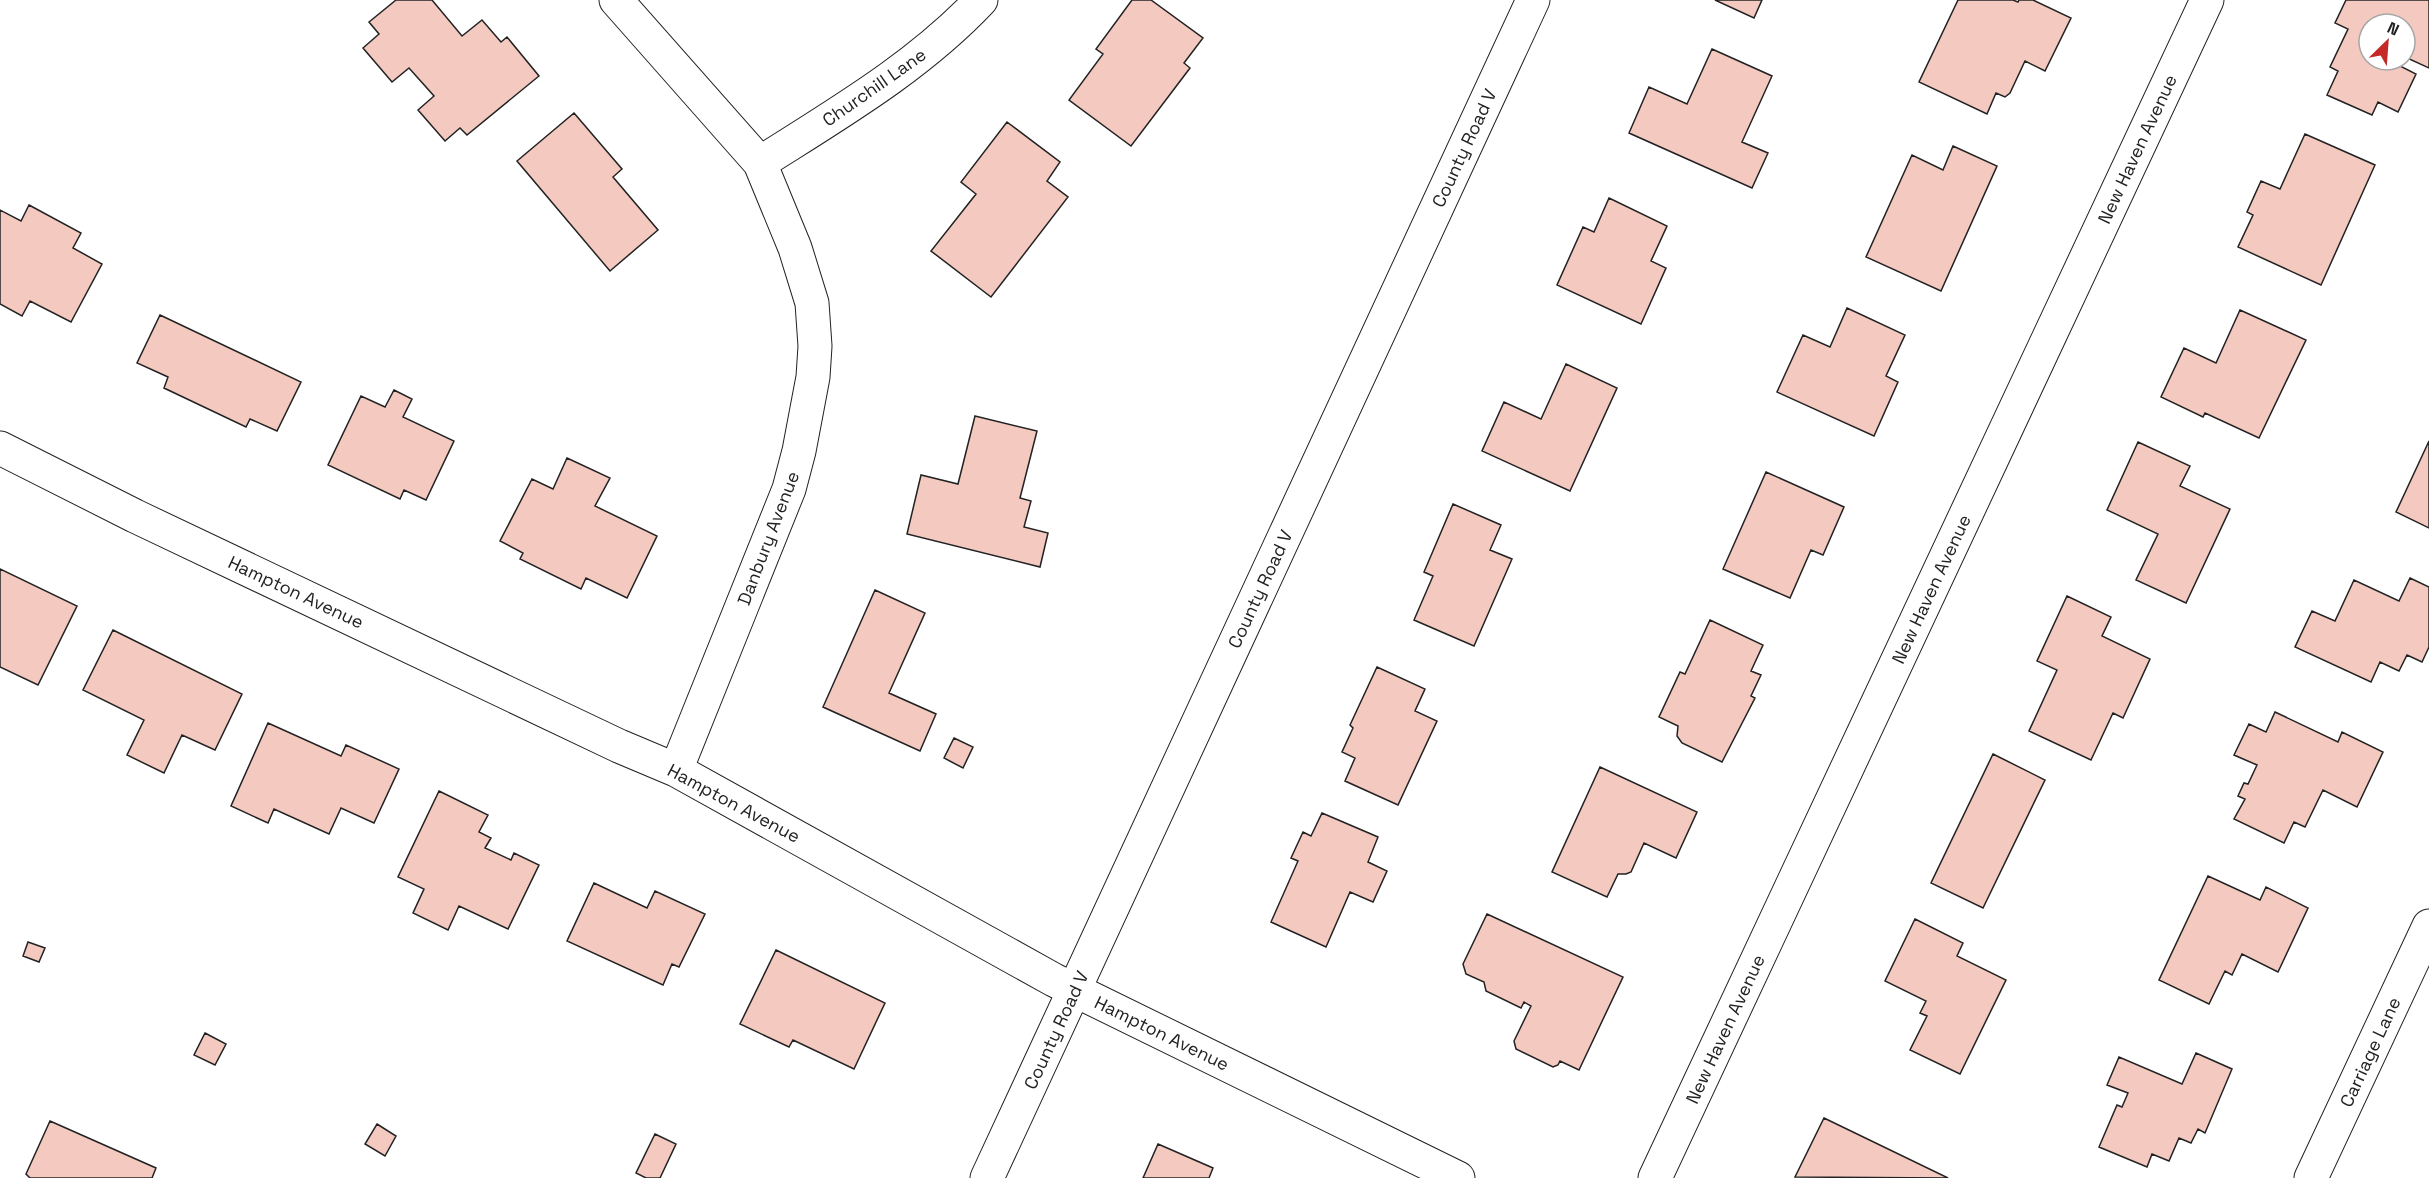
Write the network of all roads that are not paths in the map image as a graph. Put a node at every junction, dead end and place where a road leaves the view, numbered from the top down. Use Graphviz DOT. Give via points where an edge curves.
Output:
graph roads {
  1 [pos="616,0"];
  2 [pos="981,0"];
  3 [pos="1533,0"];
  4 [pos="2207,0"];
  5 [pos="760,163"];
  6 [pos="0,448"];
  7 [pos="676,770"];
  8 [pos="2429,926"];
  9 [pos="1074,990"];
  10 [pos="987,1178"];
  11 [pos="1458,1178"];
  12 [pos="1655,1178"];
  13 [pos="2311,1178"];
  1 -- 5 [label="street, Danbury Avenue"];
  2 -- 5 [label="street, Churchill Lane" via="894,76"];
  3 -- 9 [label="street, County Road V"];
  4 -- 12 [label="street, New Haven Avenue"];
  5 -- 7 [label="street, Danbury Avenue" via="795,248 812,303 816,346 813,377 789,489"];
  6 -- 7 [label="street, Hampton Avenue" via="146,521"];
  7 -- 9 [label="street, Hampton Avenue"];
  8 -- 13 [label="street, Carriage Lane"];
  9 -- 10 [label="street, County Road V"];
  9 -- 11 [label="street, Hampton Avenue"];
}
